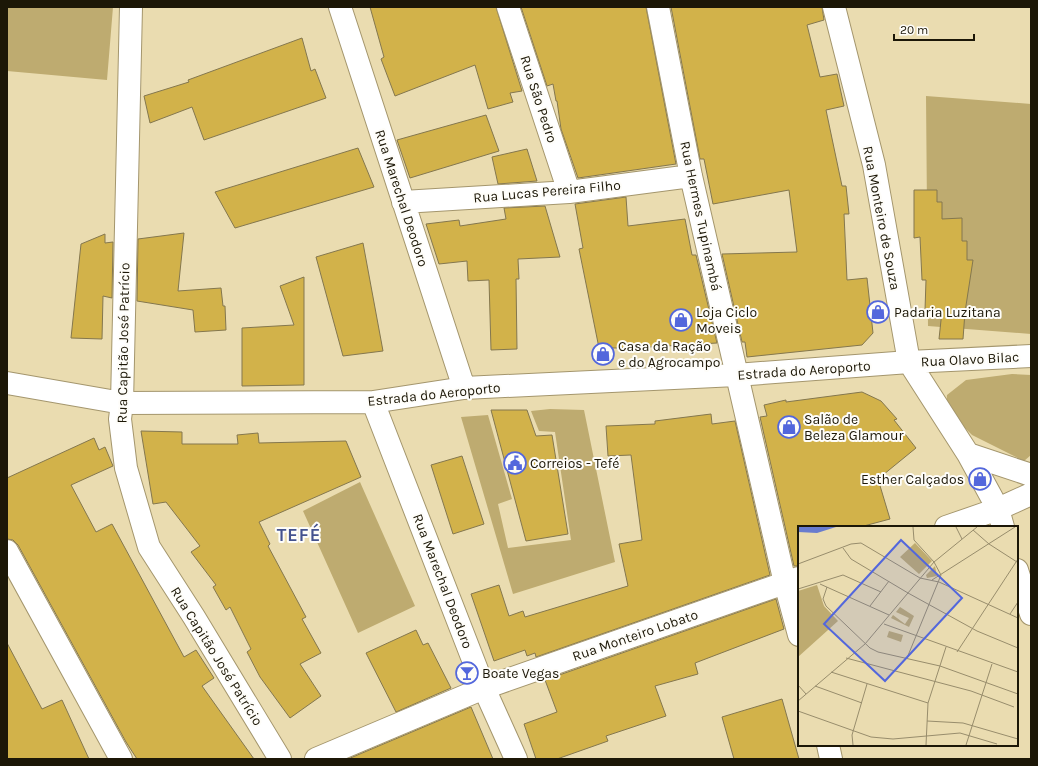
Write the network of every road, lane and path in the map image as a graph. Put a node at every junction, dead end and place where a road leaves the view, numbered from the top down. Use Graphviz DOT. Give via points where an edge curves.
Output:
graph roads {
  1 [pos="131,7"];
  2 [pos="340,7"];
  3 [pos="508,7"];
  4 [pos="658,7"];
  5 [pos="834,7"];
  6 [pos="690,176"];
  7 [pos="569,192"];
  8 [pos="403,202"];
  9 [pos="1031,356"];
  10 [pos="909,362"];
  11 [pos="736,375"];
  12 [pos="7,383"];
  13 [pos="464,388"];
  14 [pos="373,402"];
  15 [pos="122,403"];
  16 [pos="968,454"];
  17 [pos="1031,475"];
  18 [pos="1031,494"];
  19 [pos="1000,518"];
  20 [pos="952,526"];
  21 [pos="7,551"];
  22 [pos="1018,573"];
  23 [pos="792,580"];
  24 [pos="1031,614"];
  25 [pos="798,627"];
  26 [pos="484,688"];
  27 [pos="828,746"];
  28 [pos="121,759"];
  29 [pos="280,759"];
  30 [pos="316,759"];
  31 [pos="516,759"];
  32 [pos="831,759"];
  1 -- 15 [label="street, Rua Capitão José Patrício"];
  2 -- 8 [label="street, Rua Marechal Deodoro"];
  3 -- 7 [label="street, Rua São Pedro"];
  4 -- 6 [label="street, Rua Hermes Tupinambá"];
  5 -- 10 [label="street, Rua Monteiro de Souza" via="874,165"];
  6 -- 7 [label="street, Rua Lucas Pereira Filho"];
  6 -- 11 [label="street, Rua Hermes Tupinambá"];
  7 -- 8 [label="street, Rua Lucas Pereira Filho"];
  8 -- 13 [label="street, Rua Marechal Deodoro"];
  9 -- 10 [label="street, Rua Olavo Bilac"];
  10 -- 11 [label="street, Estrada do Aeroporto"];
  10 -- 16 [label="street, Rua Monteiro de Souza"];
  11 -- 13 [label="street, Estrada do Aeroporto"];
  11 -- 23 [label="street, Rua Hermes Tupinambá"];
  12 -- 15 [label="street, Estrada do Aeroporto"];
  13 -- 14 [label="street, Estrada do Aeroporto"];
  14 -- 15 [label="street, Estrada do Aeroporto"];
  14 -- 26 [label="street, Rua Marechal Deodoro"];
  15 -- 29 [label="street, Rua Capitão José Patrício" via="120,418 126,468 149,547"];
  16 -- 17 [label="street"];
  16 -- 19 [label="street, Rua Monteiro de Souza"];
  18 -- 19 [label="street"];
  19 -- 20 [label="street"];
  21 -- 28 [label="street"];
  22 -- 24 [label="street"];
  23 -- 25 [label="street, Rua Hermes Tupinambá"];
  23 -- 26 [label="street, Rua Monteiro Lobato"];
  26 -- 30 [label="street, Rua Monteiro Lobato"];
  26 -- 31 [label="street, Rua Marechal Deodoro"];
  27 -- 32 [label="street"];
}
